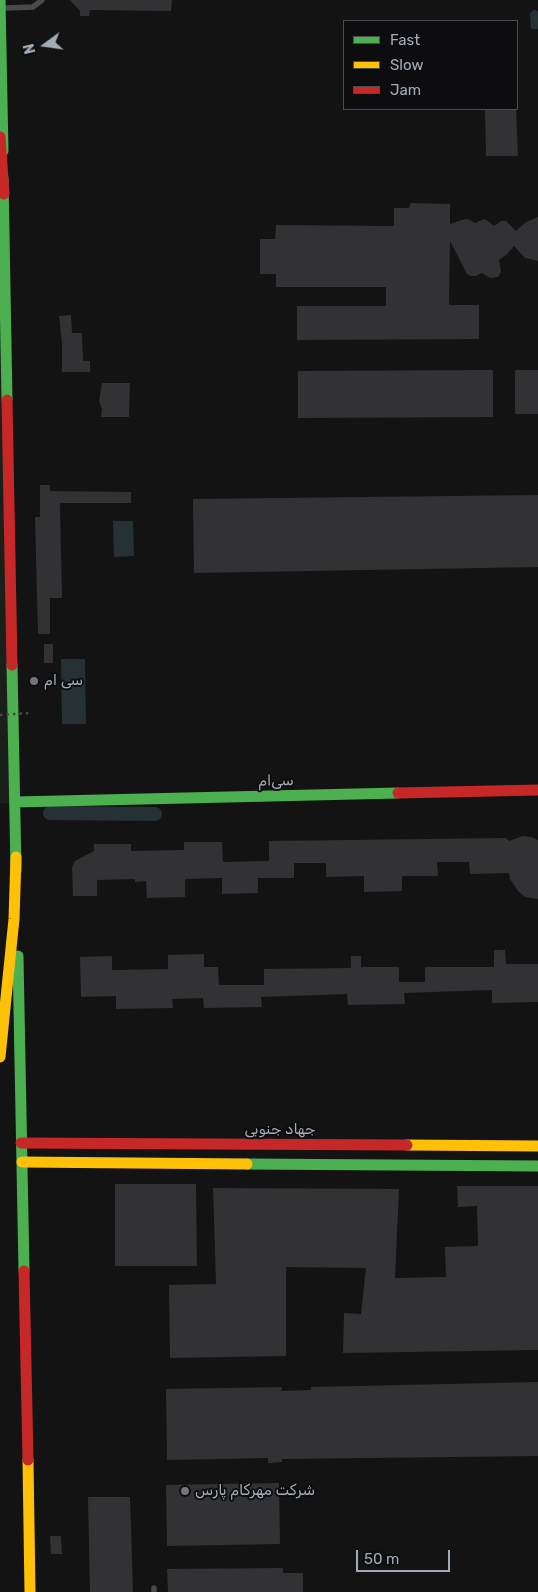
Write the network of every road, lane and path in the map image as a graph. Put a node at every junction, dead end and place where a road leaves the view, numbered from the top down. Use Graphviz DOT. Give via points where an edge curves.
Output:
graph roads {
  1 [pos="0,0"];
  2 [pos="42,0"];
  3 [pos="0,8"];
  4 [pos="0,137"];
  5 [pos="4,194"];
  6 [pos="29,713"];
  7 [pos="0,715"];
  8 [pos="538,790"];
  9 [pos="15,802"];
  10 [pos="16,857"];
  11 [pos="0,1057"];
  12 [pos="22,1143"];
  13 [pos="538,1146"];
  14 [pos="22,1162"];
  15 [pos="538,1166"];
  16 [pos="30,1592"];
  1 -- 3 [label="main road"];
  2 -- 3 [label="lane" via="33,7"];
  3 -- 5 [label="main road"];
  4 -- 5 [label="main road"];
  5 -- 9 [label="main road"];
  6 -- 7 [label="path, bridge"];
  8 -- 9 [label="main road, سی‌ام"];
  9 -- 10 [label="main road"];
  10 -- 11 [label="main road" via="14,919"];
  10 -- 12 [label="main road"];
  12 -- 13 [label="main road, جهاد جنوبی"];
  12 -- 14 [label="main road"];
  14 -- 15 [label="main road"];
  14 -- 16 [label="main road"];
}
